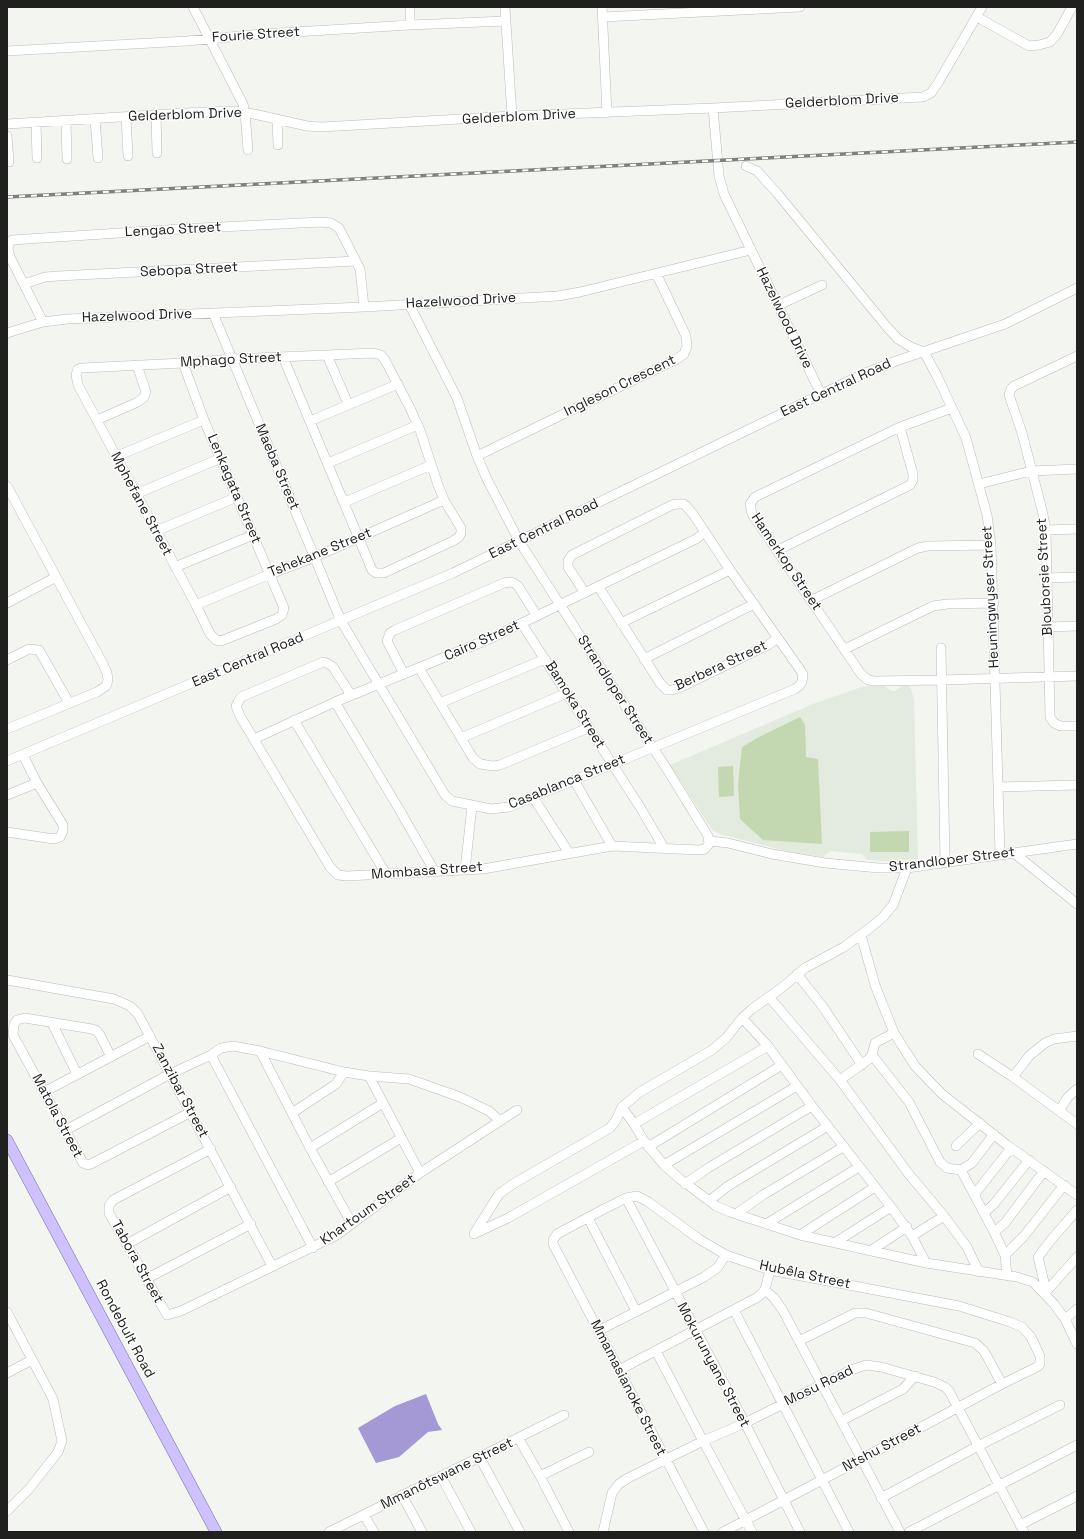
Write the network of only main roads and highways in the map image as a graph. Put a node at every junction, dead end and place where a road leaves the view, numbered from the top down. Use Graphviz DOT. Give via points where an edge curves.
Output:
graph roads {
  1 [pos="7,1140"];
  2 [pos="216,1532"];
  1 -- 2 [label="main road, Rondebult Road"];
}
